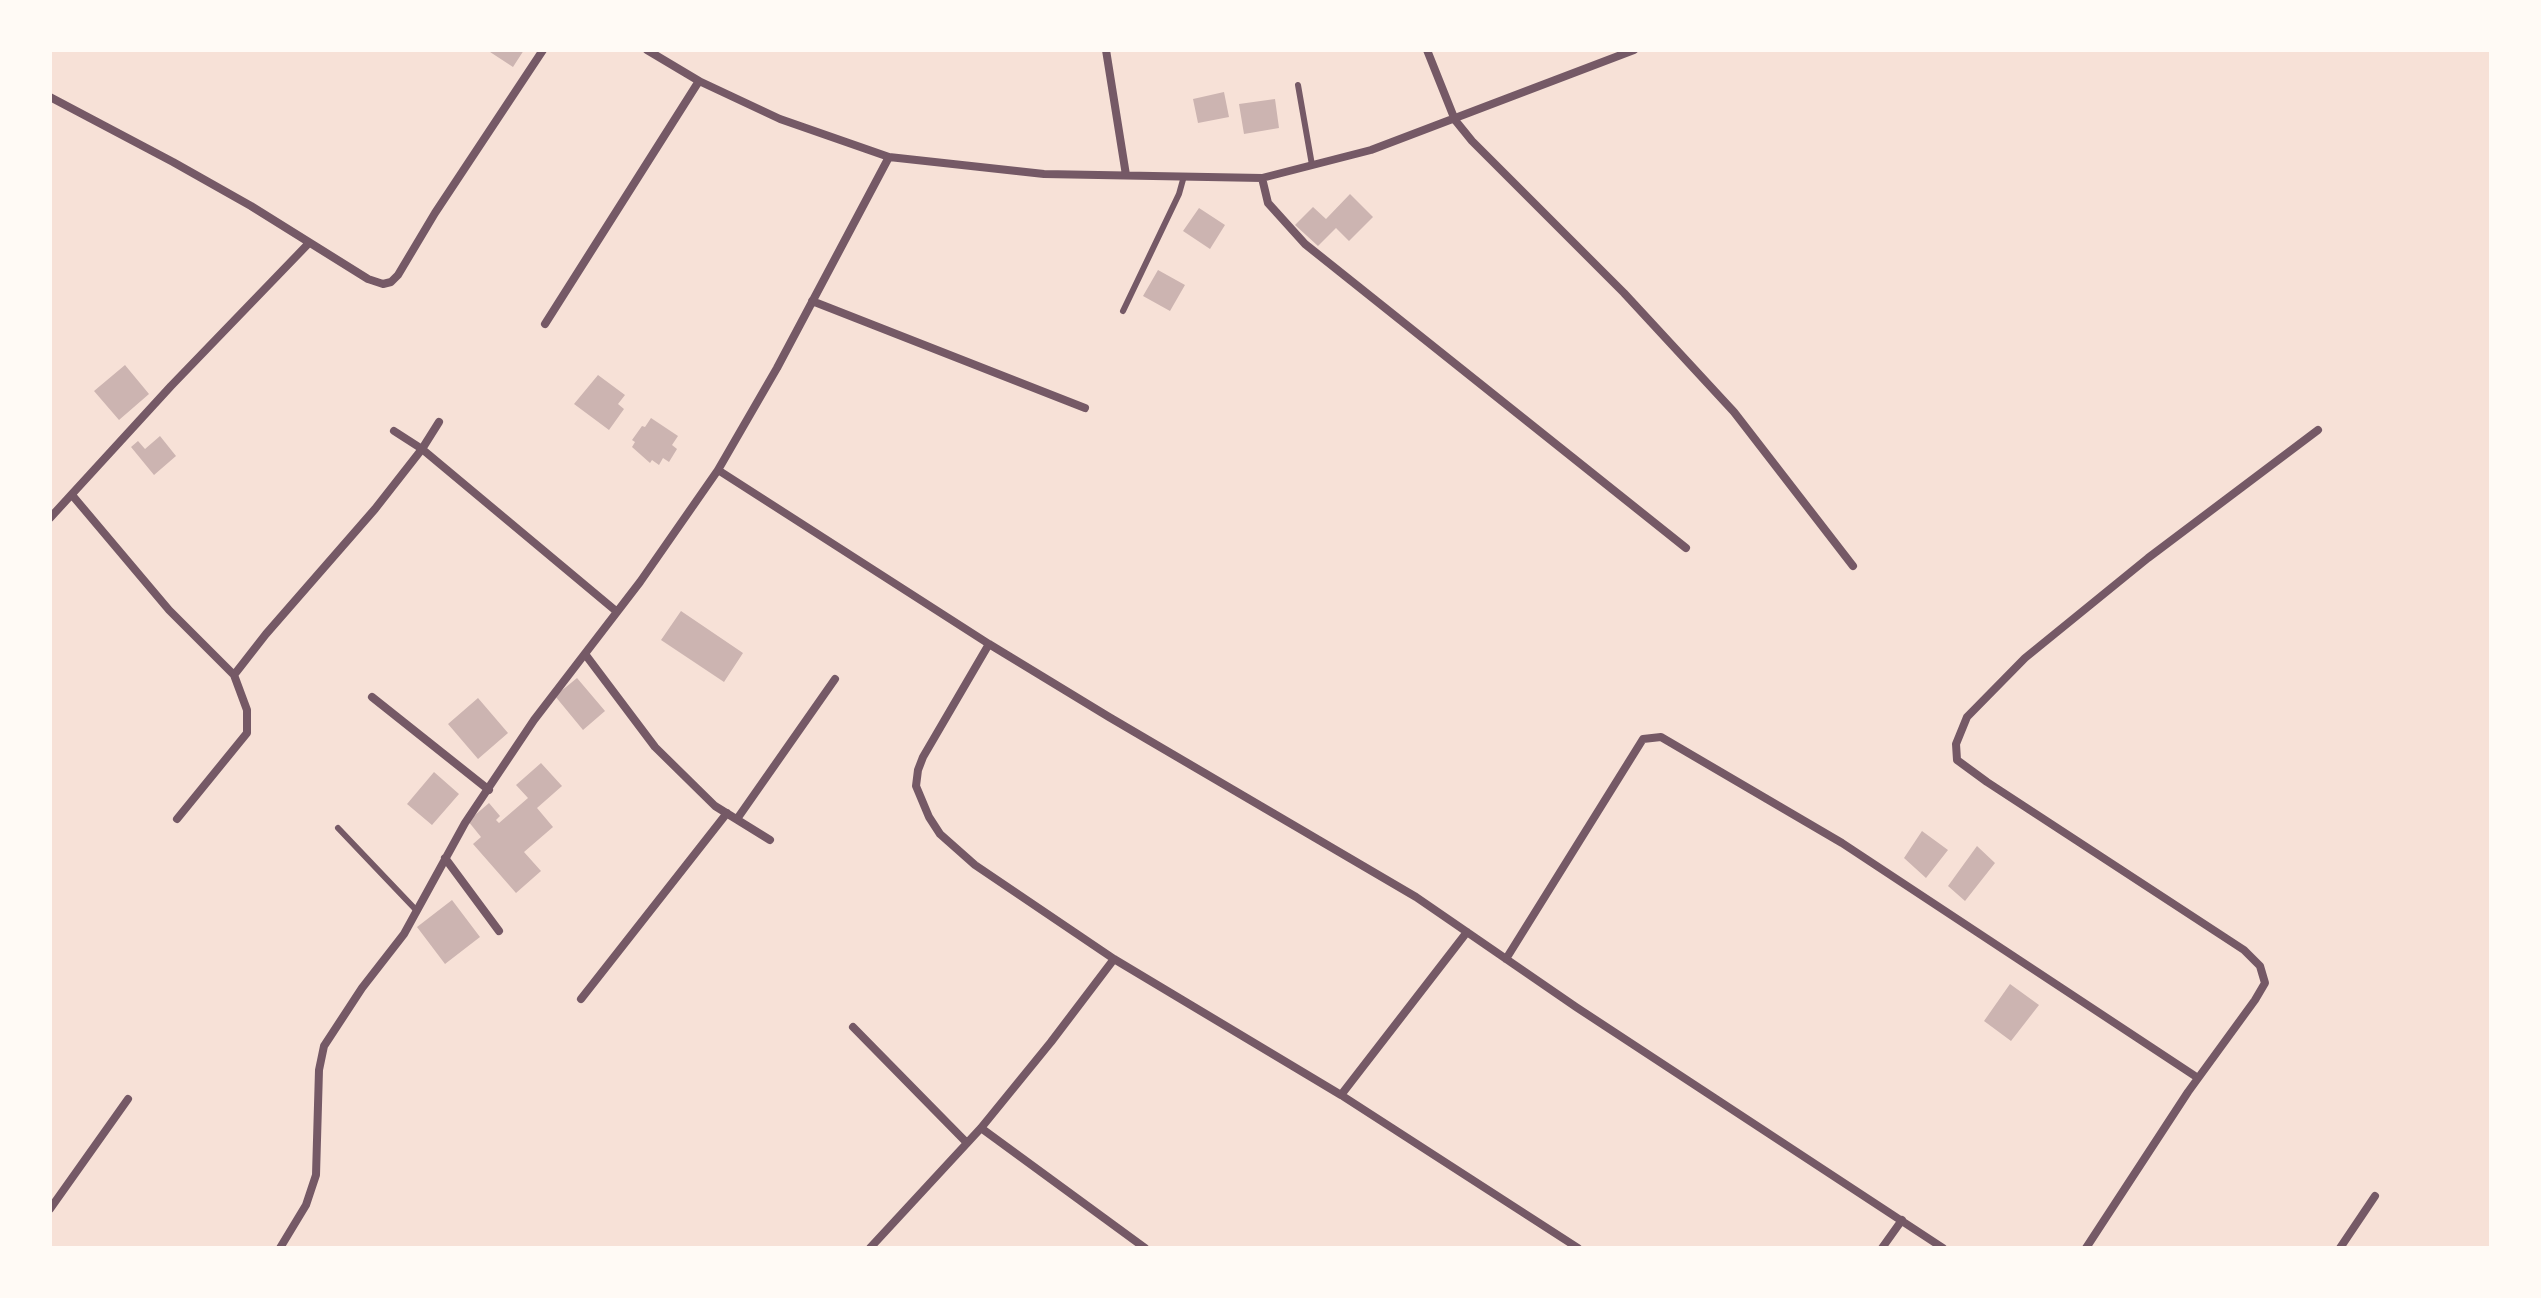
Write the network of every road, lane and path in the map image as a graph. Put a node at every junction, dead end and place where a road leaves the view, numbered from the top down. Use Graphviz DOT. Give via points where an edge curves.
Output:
graph roads {
  1 [pos="543,50"];
  2 [pos="647,50"];
  3 [pos="1106,50"];
  4 [pos="1427,50"];
  5 [pos="1634,50"];
  6 [pos="699,81"];
  7 [pos="1298,85"];
  8 [pos="50,97"];
  9 [pos="1455,120"];
  10 [pos="889,157"];
  11 [pos="1312,165"];
  12 [pos="1126,175"];
  13 [pos="1184,176"];
  14 [pos="1262,178"];
  15 [pos="309,243"];
  16 [pos="812,301"];
  17 [pos="1123,311"];
  18 [pos="545,324"];
  19 [pos="1085,408"];
  20 [pos="439,422"];
  21 [pos="2318,430"];
  22 [pos="394,431"];
  23 [pos="422,449"];
  24 [pos="718,470"];
  25 [pos="72,495"];
  26 [pos="50,518"];
  27 [pos="1686,548"];
  28 [pos="1853,566"];
  29 [pos="616,611"];
  30 [pos="989,644"];
  31 [pos="585,654"];
  32 [pos="234,675"];
  33 [pos="835,679"];
  34 [pos="372,697"];
  35 [pos="489,790"];
  36 [pos="727,813"];
  37 [pos="177,819"];
  38 [pos="737,819"];
  39 [pos="338,828"];
  40 [pos="770,840"];
  41 [pos="445,858"];
  42 [pos="417,911"];
  43 [pos="499,931"];
  44 [pos="1467,932"];
  45 [pos="1114,959"];
  46 [pos="1506,959"];
  47 [pos="581,999"];
  48 [pos="853,1027"];
  49 [pos="2198,1078"];
  50 [pos="1341,1095"];
  51 [pos="128,1099"];
  52 [pos="981,1128"];
  53 [pos="966,1142"];
  54 [pos="2375,1196"];
  55 [pos="50,1209"];
  56 [pos="1902,1220"];
  57 [pos="280,1248"];
  58 [pos="870,1248"];
  59 [pos="1145,1248"];
  60 [pos="1578,1248"];
  61 [pos="1882,1248"];
  62 [pos="1943,1248"];
  63 [pos="2086,1248"];
  64 [pos="2340,1248"];
  1 -- 15 [label="street" via="391,282 368,279"];
  2 -- 6 [label="street"];
  3 -- 12 [label="street"];
  4 -- 9 [label="street"];
  5 -- 9 [label="street"];
  6 -- 10 [label="street" via="780,119"];
  6 -- 18 [label="street"];
  7 -- 11 [label="lane"];
  8 -- 15 [label="street"];
  9 -- 11 [label="street"];
  9 -- 28 [label="street" via="1734,412"];
  10 -- 12 [label="street" via="1044,174"];
  10 -- 16 [label="street"];
  11 -- 14 [label="street"];
  12 -- 13 [label="street"];
  13 -- 14 [label="street"];
  13 -- 17 [label="lane"];
  14 -- 27 [label="street" via="1268,203 1305,244"];
  15 -- 25 [label="street"];
  16 -- 19 [label="street"];
  16 -- 24 [label="street"];
  20 -- 23 [label="street"];
  21 -- 49 [label="street" via="2025,658 1967,717 1956,744 1957,760 2244,950 2260,966 2265,983"];
  22 -- 23 [label="street"];
  23 -- 29 [label="street"];
  23 -- 32 [label="street"];
  24 -- 29 [label="street"];
  24 -- 30 [label="street"];
  25 -- 26 [label="street"];
  25 -- 32 [label="street" via="169,610"];
  29 -- 31 [label="street"];
  30 -- 44 [label="street"];
  30 -- 45 [label="street" via="923,757 916,786 940,834 975,865"];
  31 -- 35 [label="street"];
  31 -- 36 [label="street" via="655,747"];
  32 -- 37 [label="street" via="247,710 247,733"];
  33 -- 38 [label="street"];
  34 -- 35 [label="street"];
  35 -- 41 [label="street"];
  36 -- 38 [label="street"];
  36 -- 47 [label="street"];
  38 -- 40 [label="street"];
  39 -- 42 [label="lane"];
  41 -- 42 [label="street"];
  41 -- 43 [label="street"];
  42 -- 57 [label="street" via="324,1046 316,1175 306,1205"];
  44 -- 46 [label="street"];
  44 -- 50 [label="street"];
  45 -- 50 [label="street"];
  45 -- 52 [label="street"];
  46 -- 49 [label="street" via="1643,739 1661,737 1842,843"];
  46 -- 56 [label="street"];
  48 -- 53 [label="street"];
  49 -- 63 [label="street"];
  50 -- 60 [label="street"];
  51 -- 55 [label="street"];
  52 -- 53 [label="street"];
  52 -- 59 [label="street"];
  53 -- 58 [label="street"];
  54 -- 64 [label="street"];
  56 -- 61 [label="street"];
  56 -- 62 [label="street"];
}
